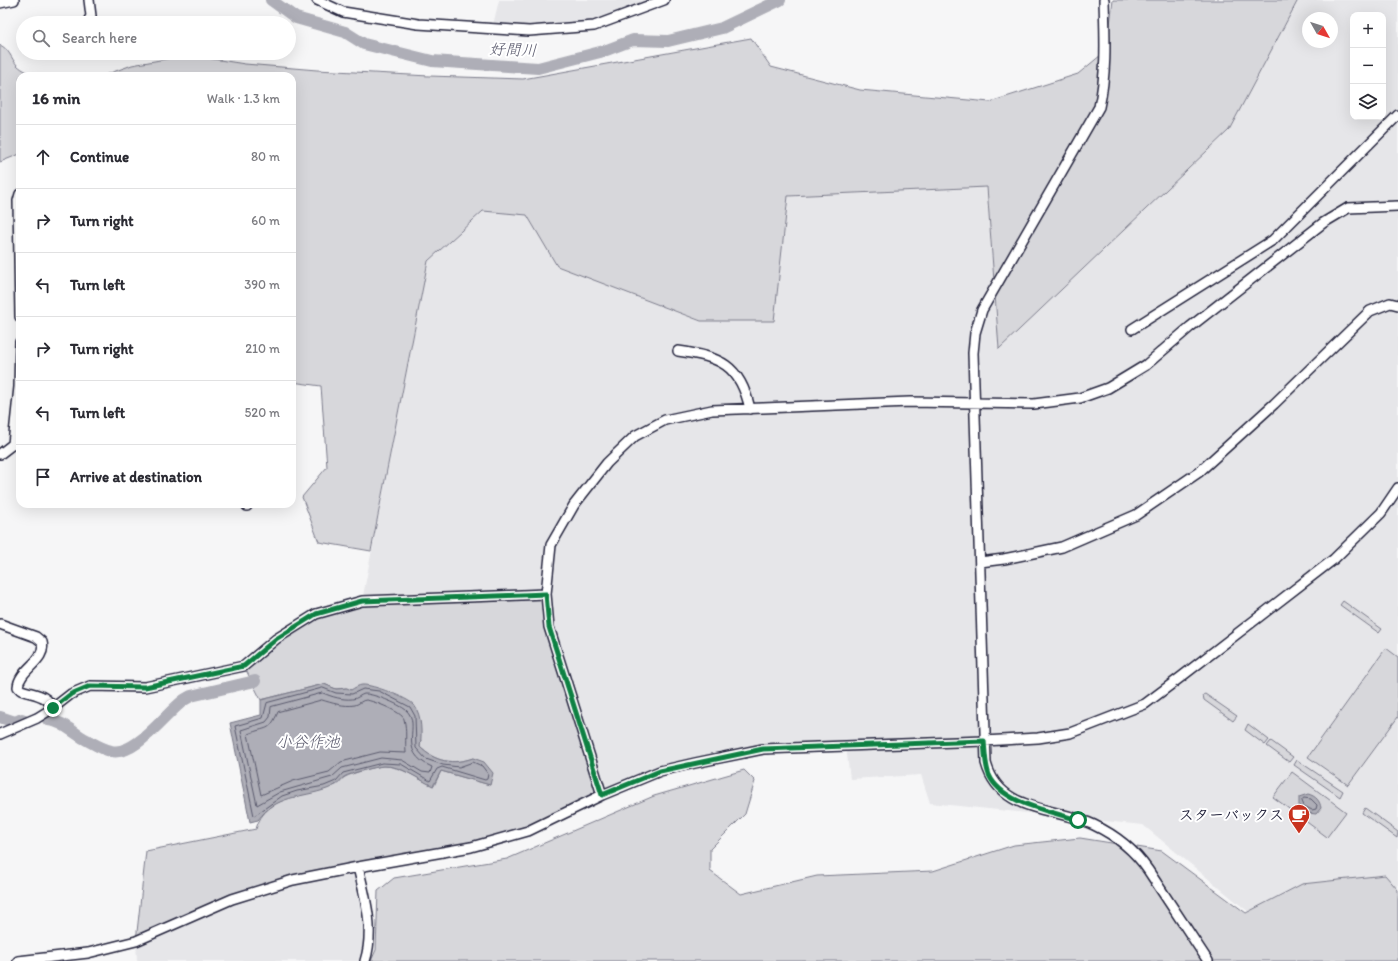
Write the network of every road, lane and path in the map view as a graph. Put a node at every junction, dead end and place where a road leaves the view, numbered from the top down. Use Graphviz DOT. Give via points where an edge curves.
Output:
graph roads {
  1 [pos="14,0"];
  2 [pos="89,0"];
  3 [pos="317,0"];
  4 [pos="664,0"];
  5 [pos="1104,0"];
  6 [pos="2,2"];
  7 [pos="90,16"];
  8 [pos="1398,115"];
  9 [pos="1398,206"];
  10 [pos="1273,240"];
  11 [pos="1284,253"];
  12 [pos="1398,305"];
  13 [pos="1132,329"];
  14 [pos="678,350"];
  15 [pos="976,403"];
  16 [pos="750,409"];
  17 [pos="16,443"];
  18 [pos="0,454"];
  19 [pos="1398,488"];
  20 [pos="980,562"];
  21 [pos="546,594"];
  22 [pos="0,624"];
  23 [pos="53,708"];
  24 [pos="0,734"];
  25 [pos="984,741"];
  26 [pos="602,795"];
  27 [pos="358,866"];
  28 [pos="18,961"];
  29 [pos="365,961"];
  30 [pos="1208,961"];
  1 -- 6 [label="street"];
  2 -- 7 [label="street"];
  3 -- 4 [label="street" via="343,12 418,24 529,31 594,26"];
  5 -- 15 [label="street" via="1106,62 1099,107 982,310 975,333 973,353"];
  8 -- 10 [label="street"];
  9 -- 11 [label="street" via="1348,208 1323,223"];
  10 -- 11 [label="street"];
  10 -- 13 [label="street"];
  11 -- 15 [label="street" via="1146,365 1108,388 1080,398 1034,404"];
  12 -- 20 [label="street" via="1390,303 1370,311 1199,472 1136,516 1062,547"];
  14 -- 16 [label="street" via="706,355 723,363 737,376 746,392"];
  15 -- 16 [label="street" via="910,402"];
  15 -- 20 [label="street"];
  16 -- 21 [label="street" via="712,410 665,420 635,436 607,463 574,505 551,545"];
  17 -- 18 [label="street"];
  19 -- 25 [label="street" via="1381,513 1334,559 1145,704 1070,733 1038,738"];
  20 -- 25 [label="street"];
  21 -- 23 [label="street" via="362,601 316,614 276,639 244,666 145,687 90,686 71,694"];
  21 -- 26 [label="street" via="549,627"];
  22 -- 23 [label="street" via="36,637 42,642 42,653 18,687 47,699"];
  23 -- 24 [label="street"];
  25 -- 26 [label="street" via="763,749 660,771"];
  25 -- 30 [label="street" via="990,776 1004,793 1035,807 1094,825 1140,859"];
  26 -- 27 [label="street" via="528,831 471,847"];
  27 -- 28 [label="street" via="293,880 232,899 189,920 136,941 88,953"];
  27 -- 29 [label="street" via="368,912 369,948"];
}
